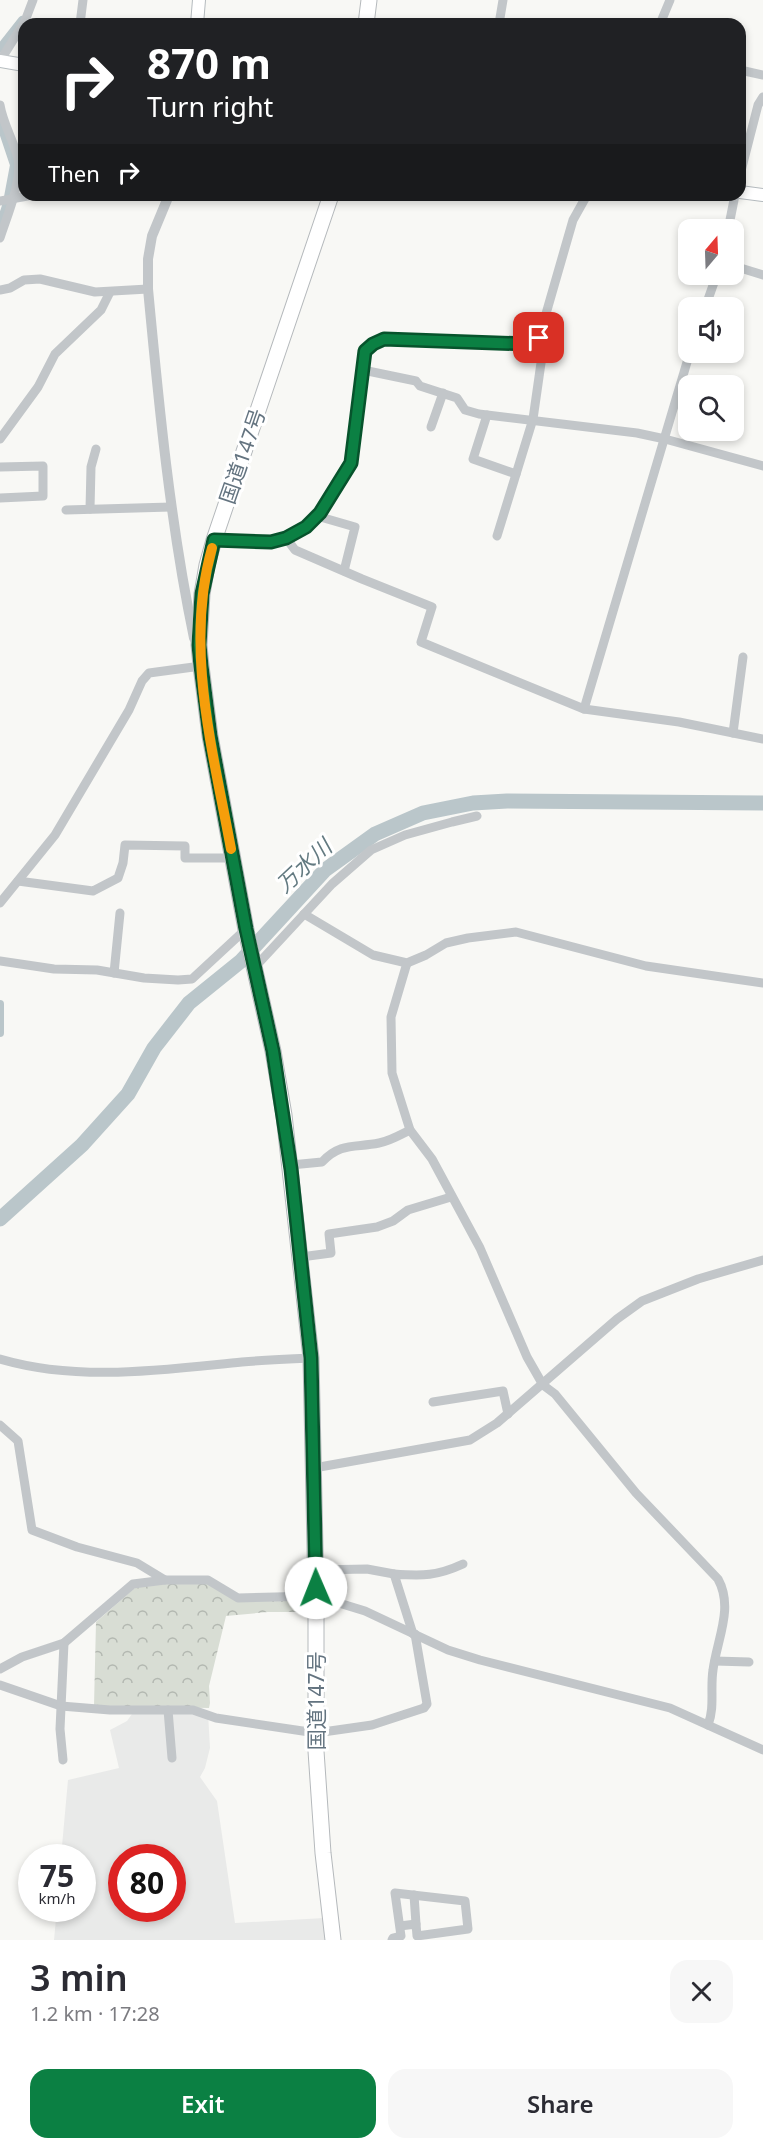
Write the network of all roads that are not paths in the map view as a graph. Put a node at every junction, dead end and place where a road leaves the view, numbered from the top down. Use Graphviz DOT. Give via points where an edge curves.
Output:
graph roads {
  1 [pos="33,0"];
  2 [pos="83,0"];
  3 [pos="199,0"];
  4 [pos="369,0"];
  5 [pos="502,0"];
  6 [pos="670,0"];
  7 [pos="26,18"];
  8 [pos="81,18"];
  9 [pos="198,18"];
  10 [pos="367,18"];
  11 [pos="500,18"];
  12 [pos="662,18"];
  13 [pos="18,32"];
  14 [pos="0,61"];
  15 [pos="18,63"];
  16 [pos="746,71"];
  17 [pos="763,75"];
  18 [pos="763,97"];
  19 [pos="0,105"];
  20 [pos="746,152"];
  21 [pos="746,193"];
  22 [pos="763,195"];
  23 [pos="18,198"];
  24 [pos="13,199"];
  25 [pos="0,201"];
  26 [pos="166,201"];
  27 [pos="329,201"];
  28 [pos="584,201"];
  29 [pos="734,201"];
  30 [pos="730,219"];
  31 [pos="0,238"];
  32 [pos="744,269"];
  33 [pos="763,275"];
  34 [pos="148,289"];
  35 [pos="0,290"];
  36 [pos="110,292"];
  37 [pos="539,338"];
  38 [pos="687,363"];
  39 [pos="363,370"];
  40 [pos="443,393"];
  41 [pos="487,415"];
  42 [pos="533,420"];
  43 [pos="431,427"];
  44 [pos="0,439"];
  45 [pos="665,439"];
  46 [pos="96,449"];
  47 [pos="763,466"];
  48 [pos="0,467"];
  49 [pos="516,474"];
  50 [pos="0,498"];
  51 [pos="171,507"];
  52 [pos="90,509"];
  53 [pos="66,510"];
  54 [pos="317,516"];
  55 [pos="497,536"];
  56 [pos="286,538"];
  57 [pos="214,540"];
  58 [pos="344,571"];
  59 [pos="183,578"];
  60 [pos="202,594"];
  61 [pos="199,645"];
  62 [pos="743,657"];
  63 [pos="201,666"];
  64 [pos="584,709"];
  65 [pos="733,733"];
  66 [pos="763,739"];
  67 [pos="477,816"];
  68 [pos="233,858"];
  69 [pos="18,881"];
  70 [pos="0,903"];
  71 [pos="120,913"];
  72 [pos="304,914"];
  73 [pos="246,932"];
  74 [pos="0,961"];
  75 [pos="407,963"];
  76 [pos="254,965"];
  77 [pos="114,973"];
  78 [pos="763,983"];
  79 [pos="410,1130"];
  80 [pos="291,1165"];
  81 [pos="451,1197"];
  82 [pos="301,1257"];
  83 [pos="763,1260"];
  84 [pos="311,1358"];
  85 [pos="0,1359"];
  86 [pos="543,1384"];
  87 [pos="433,1402"];
  88 [pos="508,1414"];
  89 [pos="0,1425"];
  90 [pos="314,1468"];
  91 [pos="463,1564"];
  92 [pos="316,1570"];
  93 [pos="394,1574"];
  94 [pos="165,1580"];
  95 [pos="316,1596"];
  96 [pos="414,1634"];
  97 [pos="64,1643"];
  98 [pos="715,1661"];
  99 [pos="750,1662"];
  100 [pos="0,1669"];
  101 [pos="0,1685"];
  102 [pos="61,1706"];
  103 [pos="168,1710"];
  104 [pos="708,1725"];
  105 [pos="316,1733"];
  106 [pos="763,1750"];
  107 [pos="172,1758"];
  108 [pos="63,1760"];
  109 [pos="414,1895"];
  110 [pos="416,1924"];
  111 [pos="400,1926"];
  112 [pos="333,1940"];
  113 [pos="392,1940"];
  1 -- 7 [label="street"];
  2 -- 8 [label="street"];
  3 -- 9 [label="main road"];
  4 -- 10 [label="highway"];
  5 -- 11 [label="street"];
  6 -- 12 [label="street"];
  13 -- 14 [label="street"];
  14 -- 15 [label="main road"];
  16 -- 17 [label="street"];
  18 -- 20 [label="street"];
  19 -- 24 [label="street" via="18,158"];
  21 -- 22 [label="main road"];
  23 -- 24 [label="street"];
  24 -- 25 [label="street"];
  24 -- 31 [label="street"];
  26 -- 34 [label="street" via="152,236"];
  27 -- 57 [label="highway, 国道147号"];
  28 -- 37 [label="street" via="573,220"];
  29 -- 30 [label="street"];
  32 -- 33 [label="street"];
  34 -- 36 [label="street"];
  34 -- 51 [label="street"];
  35 -- 36 [label="street" via="24,280 40,279"];
  36 -- 44 [label="street" via="101,310 55,354 38,387"];
  37 -- 39 [label="street" via="527,344 384,339 365,351"];
  37 -- 42 [label="street" via="542,356"];
  38 -- 45 [label="street"];
  39 -- 40 [label="street" via="416,381"];
  39 -- 54 [label="street" via="351,463"];
  40 -- 41 [label="street" via="457,398 465,410"];
  40 -- 43 [label="street"];
  41 -- 42 [label="street"];
  41 -- 49 [label="street" via="472,459"];
  42 -- 45 [label="street"];
  42 -- 49 [label="street"];
  45 -- 47 [label="street"];
  45 -- 64 [label="street"];
  46 -- 52 [label="street" via="91,466"];
  48 -- 50 [label="street" via="43,466 43,496"];
  49 -- 55 [label="street"];
  51 -- 52 [label="street"];
  51 -- 59 [label="street"];
  52 -- 53 [label="street"];
  54 -- 56 [label="street"];
  54 -- 58 [label="street" via="355,526"];
  56 -- 57 [label="street" via="271,542"];
  56 -- 58 [label="street" via="295,550"];
  57 -- 60 [label="highway, 国道147号"];
  58 -- 64 [label="street" via="432,606 421,642"];
  59 -- 60 [label="street" via="189,588"];
  59 -- 61 [label="street" via="194,638"];
  60 -- 61 [label="highway, 国道147号"];
  61 -- 63 [label="highway, 国道147号"];
  62 -- 65 [label="street"];
  63 -- 68 [label="highway, 国道147号"];
  63 -- 69 [label="street" via="149,673 142,681 55,835"];
  64 -- 65 [label="street"];
  65 -- 66 [label="street"];
  67 -- 72 [label="street" via="405,835 371,850"];
  68 -- 69 [label="street" via="185,858 185,846 125,845 118,878 93,891"];
  68 -- 73 [label="highway, 国道147号"];
  69 -- 70 [label="street"];
  71 -- 77 [label="street"];
  72 -- 75 [label="street" via="373,955"];
  72 -- 76 [label="street"];
  73 -- 76 [label="highway, 国道147号"];
  73 -- 77 [label="street" via="192,979"];
  74 -- 77 [label="street"];
  75 -- 78 [label="street" via="446,943 516,932 646,966"];
  75 -- 79 [label="street" via="391,1017 391,1051 392,1073"];
  76 -- 80 [label="highway, 国道147号" via="273,1051"];
  79 -- 80 [label="street" via="381,1143 341,1148 322,1162"];
  79 -- 81 [label="street" via="432,1159"];
  80 -- 82 [label="highway, 国道147号"];
  81 -- 82 [label="street" via="408,1209 377,1227 328,1234 331,1253"];
  81 -- 86 [label="street" via="480,1248 526,1357"];
  82 -- 84 [label="highway, 国道147号"];
  83 -- 86 [label="street" via="642,1301"];
  84 -- 85 [label="street" via="97,1372 26,1367"];
  84 -- 90 [label="highway, 国道147号"];
  86 -- 88 [label="street"];
  86 -- 98 [label="street" via="636,1493 718,1578 725,1602"];
  87 -- 88 [label="street" via="503,1391"];
  88 -- 90 [label="street" via="470,1440"];
  89 -- 94 [label="street" via="18,1441 32,1530 137,1563"];
  90 -- 92 [label="highway, 国道147号"];
  91 -- 93 [label="street" via="444,1573"];
  92 -- 93 [label="street" via="379,1570"];
  92 -- 95 [label="highway, 国道147号"];
  93 -- 96 [label="street"];
  94 -- 95 [label="street" via="208,1580 238,1598"];
  94 -- 97 [label="street" via="133,1584"];
  95 -- 96 [label="street" via="365,1611"];
  95 -- 105 [label="highway, 国道147号"];
  96 -- 104 [label="street" via="480,1660 670,1708"];
  96 -- 105 [label="street" via="427,1704 424,1708 372,1725"];
  97 -- 100 [label="street"];
  97 -- 102 [label="street"];
  98 -- 99 [label="street"];
  98 -- 104 [label="street"];
  101 -- 102 [label="street"];
  102 -- 103 [label="street"];
  102 -- 108 [label="street"];
  103 -- 105 [label="street" via="193,1710 216,1718"];
  103 -- 107 [label="street"];
  104 -- 106 [label="street"];
  105 -- 112 [label="highway, 国道147号" via="322,1843"];
  109 -- 110 [label="street"];
  109 -- 110 [label="street" via="465,1901 468,1929 417,1936"];
  109 -- 111 [label="street" via="396,1893"];
  110 -- 111 [label="street"];
  111 -- 113 [label="street" via="401,1936"];
}
